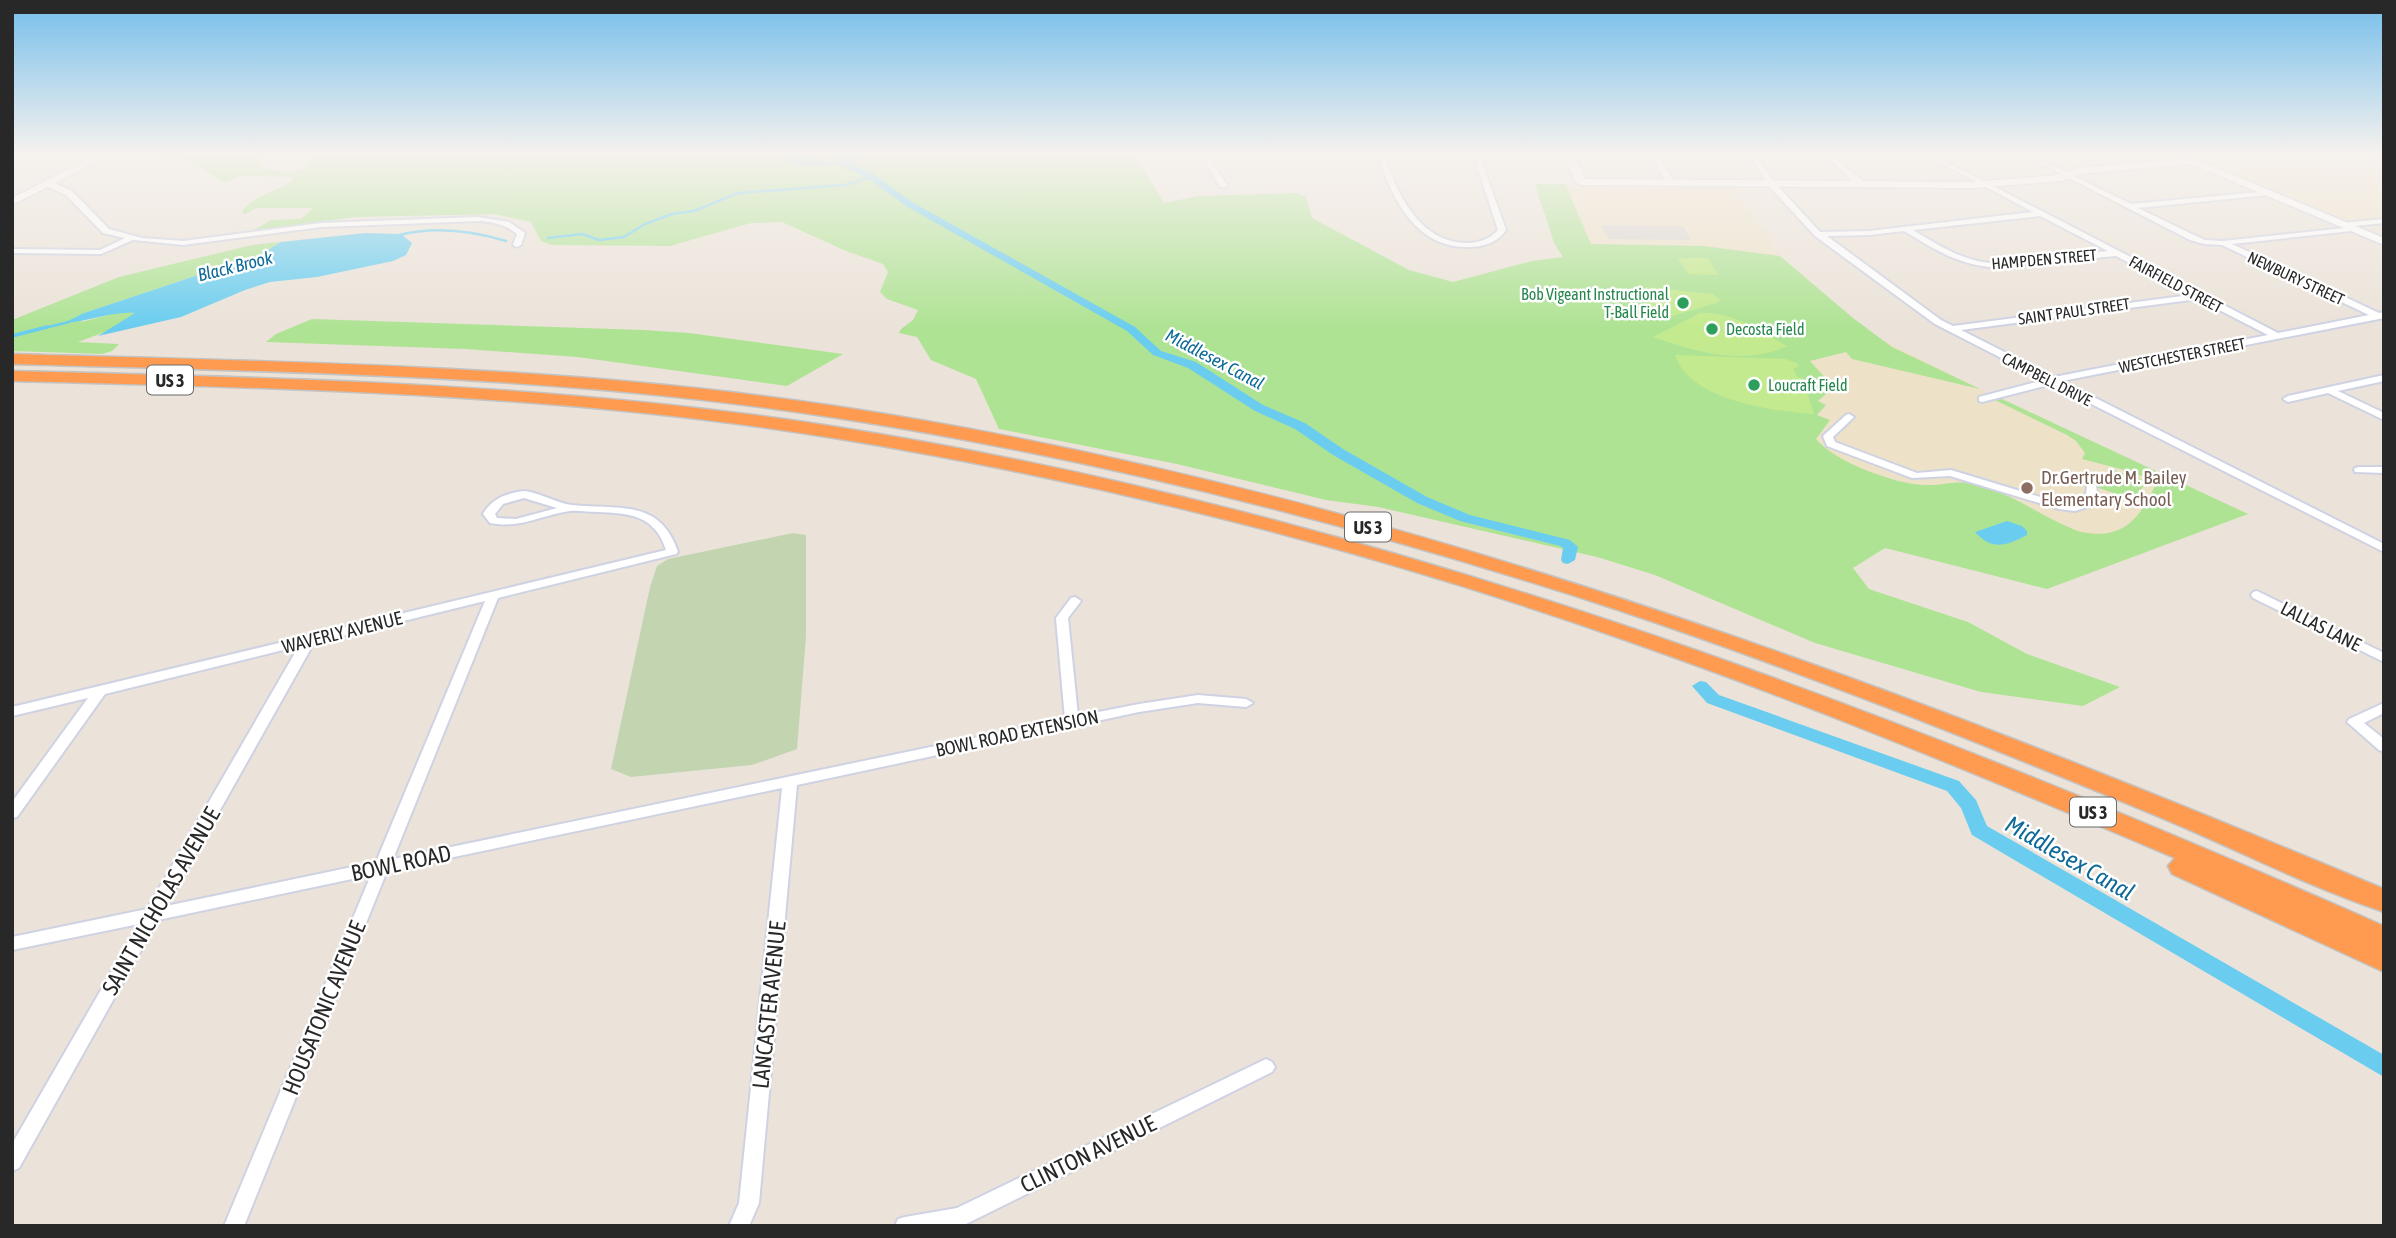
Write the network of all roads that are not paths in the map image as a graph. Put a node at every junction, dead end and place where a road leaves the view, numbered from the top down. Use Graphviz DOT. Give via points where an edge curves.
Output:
graph roads {
  1 [pos="85,212"];
  2 [pos="1409,212"];
  3 [pos="1496,212"];
  4 [pos="1798,212"];
  5 [pos="2038,212"];
  6 [pos="2142,212"];
  7 [pos="2312,212"];
  8 [pos="2042,214"];
  9 [pos="2384,220"];
  10 [pos="2347,227"];
  11 [pos="1904,228"];
  12 [pos="1818,234"];
  13 [pos="131,238"];
  14 [pos="2384,242"];
  15 [pos="2223,243"];
  16 [pos="517,245"];
  17 [pos="12,251"];
  18 [pos="2117,253"];
  19 [pos="2198,296"];
  20 [pos="2381,315"];
  21 [pos="1950,329"];
  22 [pos="2276,336"];
  23 [pos="12,359"];
  24 [pos="12,376"];
  25 [pos="2384,378"];
  26 [pos="2050,381"];
  27 [pos="2329,390"];
  28 [pos="2288,399"];
  29 [pos="1982,400"];
  30 [pos="2384,416"];
  31 [pos="1849,417"];
  32 [pos="2359,470"];
  33 [pos="2384,470"];
  34 [pos="2087,476"];
  35 [pos="569,508"];
  36 [pos="2384,549"];
  37 [pos="673,552"];
  38 [pos="2258,595"];
  39 [pos="493,596"];
  40 [pos="1075,601"];
  41 [pos="309,640"];
  42 [pos="2384,658"];
  43 [pos="100,691"];
  44 [pos="1799,694"];
  45 [pos="1246,703"];
  46 [pos="2384,707"];
  47 [pos="12,712"];
  48 [pos="1072,723"];
  49 [pos="2384,747"];
  50 [pos="790,783"];
  51 [pos="12,813"];
  52 [pos="382,867"];
  53 [pos="2384,901"];
  54 [pos="153,915"];
  55 [pos="2384,939"];
  56 [pos="12,944"];
  57 [pos="2384,960"];
  58 [pos="1266,1067"];
  59 [pos="12,1162"];
  60 [pos="234,1226"];
  61 [pos="739,1226"];
  62 [pos="905,1226"];
  1 -- 13 [label="street" via="106,231"];
  2 -- 3 [label="street" via="1424,231 1453,245 1494,239 1502,230"];
  4 -- 12 [label="street, CAMPBELL DRIVE"];
  5 -- 8 [label="street, FAIRFIELD STREET"];
  6 -- 15 [label="street, NEWBURY STREET" via="2199,240"];
  7 -- 10 [label="street"];
  8 -- 11 [label="street"];
  8 -- 18 [label="street, FAIRFIELD STREET"];
  9 -- 10 [label="street"];
  10 -- 14 [label="street"];
  10 -- 15 [label="street"];
  11 -- 12 [label="street"];
  11 -- 18 [label="street, HAMPDEN STREET" via="1971,263"];
  12 -- 21 [label="street, CAMPBELL DRIVE"];
  13 -- 16 [label="street" via="183,243 321,225 478,219 514,226 521,233"];
  13 -- 17 [label="street" via="101,252"];
  15 -- 20 [label="street, NEWBURY STREET"];
  18 -- 19 [label="street, FAIRFIELD STREET"];
  19 -- 21 [label="street, SAINT PAUL STREET"];
  19 -- 22 [label="street, FAIRFIELD STREET"];
  20 -- 22 [label="street, WESTCHESTER STREET"];
  21 -- 26 [label="street, CAMPBELL DRIVE"];
  22 -- 26 [label="street, WESTCHESTER STREET"];
  23 -- 53 [label="highway, US 3" via="379,370 609,385 865,417 1119,465 1379,529 1688,625 2014,746"];
  24 -- 44 [label="highway, US 3" via="486,393 679,411 914,445 1162,497 1361,549 1581,617"];
  25 -- 27 [label="street"];
  26 -- 29 [label="street, WESTCHESTER STREET"];
  26 -- 36 [label="street, CAMPBELL DRIVE"];
  27 -- 28 [label="street"];
  27 -- 30 [label="street"];
  31 -- 34 [label="street" via="1828,436 1831,444 1916,476 1951,473 2075,508 2090,503 2092,485"];
  32 -- 33 [label="street"];
  35 -- 35 [label="street" via="523,495 500,501 489,513 494,521 509,523"];
  35 -- 37 [label="street" via="620,510 649,518 666,533"];
  37 -- 39 [label="street, WAVERLY AVENUE"];
  38 -- 42 [label="street, LALLAS LANE"];
  39 -- 41 [label="street, WAVERLY AVENUE"];
  39 -- 52 [label="street, HOUSATONIC AVENUE"];
  40 -- 48 [label="street" via="1062,618"];
  41 -- 43 [label="street, WAVERLY AVENUE"];
  41 -- 54 [label="street, SAINT NICHOLAS AVENUE"];
  43 -- 47 [label="street, WAVERLY AVENUE"];
  43 -- 51 [label="street"];
  44 -- 55 [label="highway, US 3" via="2062,799"];
  44 -- 57 [label="highway"];
  45 -- 48 [label="street, BOWL ROAD EXTENSION" via="1176,701"];
  46 -- 49 [label="street" via="2354,722"];
  48 -- 50 [label="street, BOWL ROAD EXTENSION"];
  50 -- 52 [label="street, BOWL ROAD"];
  50 -- 61 [label="street, LANCASTER AVENUE" via="749,1203"];
  52 -- 54 [label="street, BOWL ROAD"];
  52 -- 60 [label="street, HOUSATONIC AVENUE"];
  54 -- 56 [label="street, BOWL ROAD"];
  54 -- 59 [label="street, SAINT NICHOLAS AVENUE"];
  58 -- 62 [label="street, CLINTON AVENUE" via="959,1217"];
}
